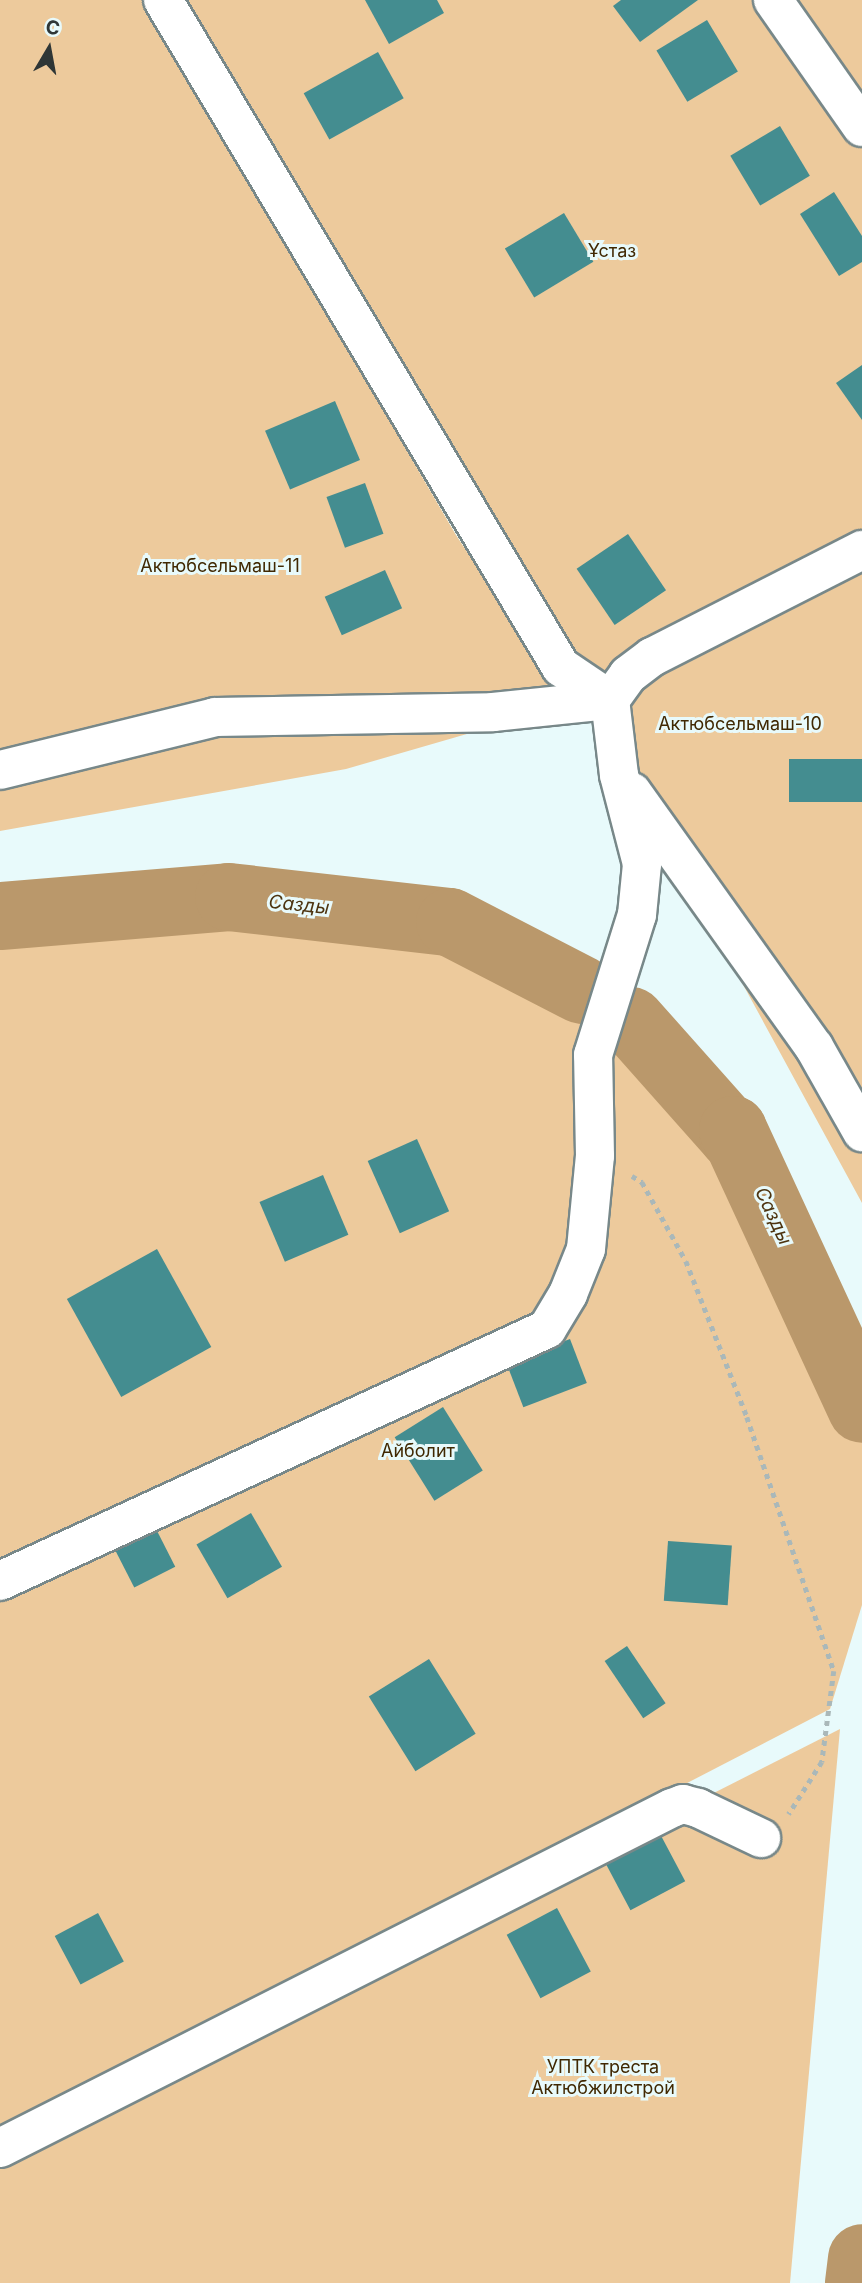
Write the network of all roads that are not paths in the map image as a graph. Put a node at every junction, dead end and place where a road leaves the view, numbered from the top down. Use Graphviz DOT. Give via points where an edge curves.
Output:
graph roads {
  1 [pos="163,0"];
  2 [pos="773,0"];
  3 [pos="862,127"];
  4 [pos="862,550"];
  5 [pos="610,700"];
  6 [pos="0,770"];
  7 [pos="619,775"];
  8 [pos="862,1132"];
  9 [pos="0,1581"];
  10 [pos="761,1838"];
  11 [pos="0,2148"];
  1 -- 5 [label="lane" via="561,667"];
  2 -- 3 [label="lane"];
  4 -- 5 [label="lane" via="652,657 628,676"];
  5 -- 6 [label="lane" via="493,712 215,717"];
  5 -- 7 [label="lane"];
  7 -- 8 [label="lane" via="814,1047"];
  7 -- 9 [label="lane" via="642,864 637,915 593,1055 595,1156 586,1249 568,1294 547,1329"];
  10 -- 11 [label="lane" via="698,1808 683,1804 671,1808"];
}
